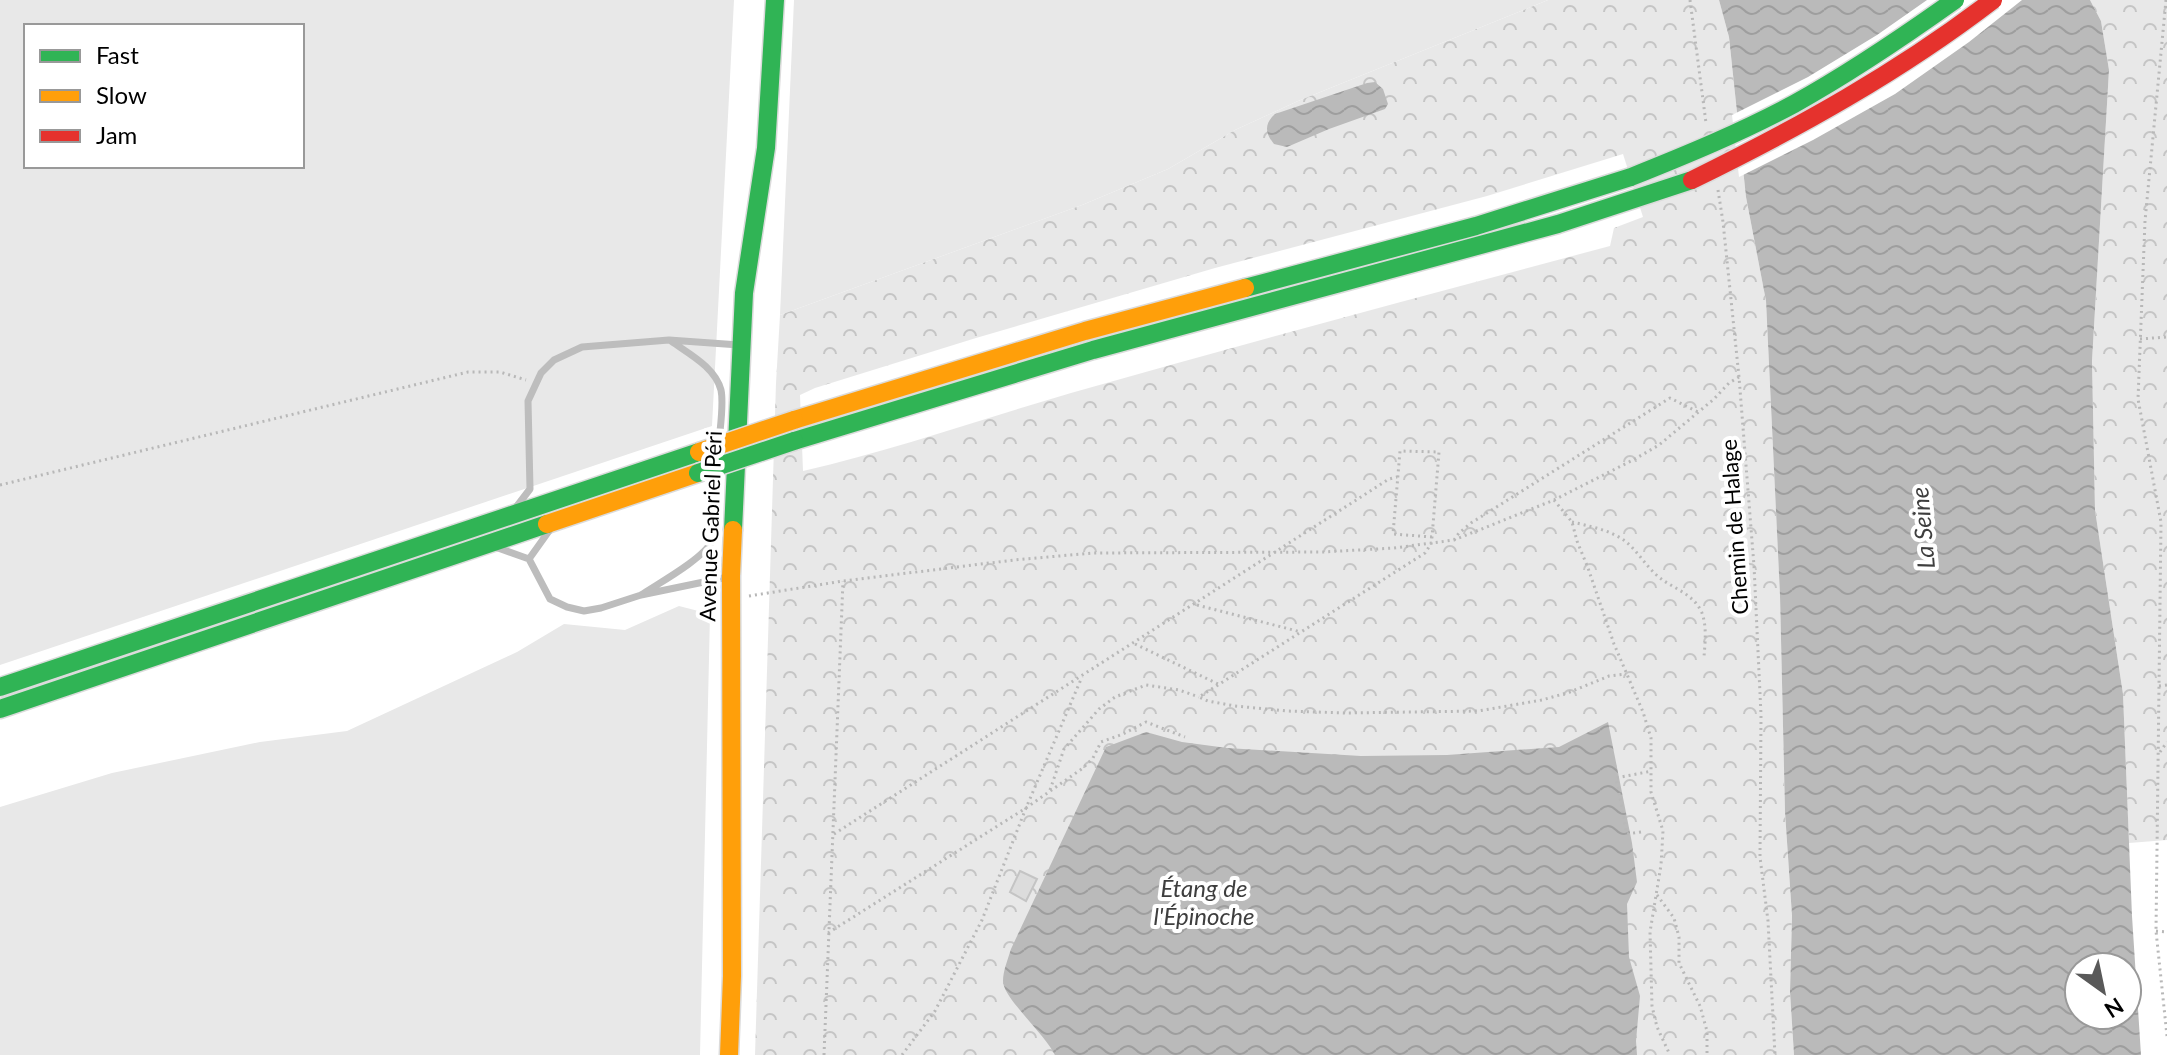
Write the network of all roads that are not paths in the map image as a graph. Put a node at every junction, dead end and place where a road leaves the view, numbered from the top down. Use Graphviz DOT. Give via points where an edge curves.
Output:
graph roads {
  1 [pos="775,0"];
  2 [pos="1955,0"];
  3 [pos="1993,0"];
  4 [pos="669,340"];
  5 [pos="741,345"];
  6 [pos="530,489"];
  7 [pos="541,492"];
  8 [pos="509,516"];
  9 [pos="557,520"];
  10 [pos="487,544"];
  11 [pos="529,559"];
  12 [pos="731,576"];
  13 [pos="641,595"];
  14 [pos="0,687"];
  15 [pos="0,709"];
  16 [pos="729,1055"];
  1 -- 5 [label="main road, Avenue Gabriel Péri" via="766,148"];
  2 -- 8 [label="main road, bridge" via="1791,105 1631,177 1476,226 1085,331 556,496"];
  3 -- 9 [label="main road, bridge" via="1845,102 1692,180 1482,245 1093,350"];
  4 -- 5 [label="lane"];
  4 -- 6 [label="lane" via="582,347 554,360 541,373 528,401"];
  4 -- 13 [label="lane" via="702,363 721,391 716,529 702,553"];
  5 -- 12 [label="main road, Avenue Gabriel Péri"];
  6 -- 7 [label="lane"];
  6 -- 8 [label="lane"];
  8 -- 14 [label="main road"];
  9 -- 10 [label="main road"];
  9 -- 11 [label="lane"];
  10 -- 11 [label="lane"];
  10 -- 15 [label="main road"];
  11 -- 13 [label="lane" via="550,599 567,607 584,611"];
  12 -- 13 [label="lane"];
  12 -- 16 [label="main road, Avenue Gabriel Péri"];
}
